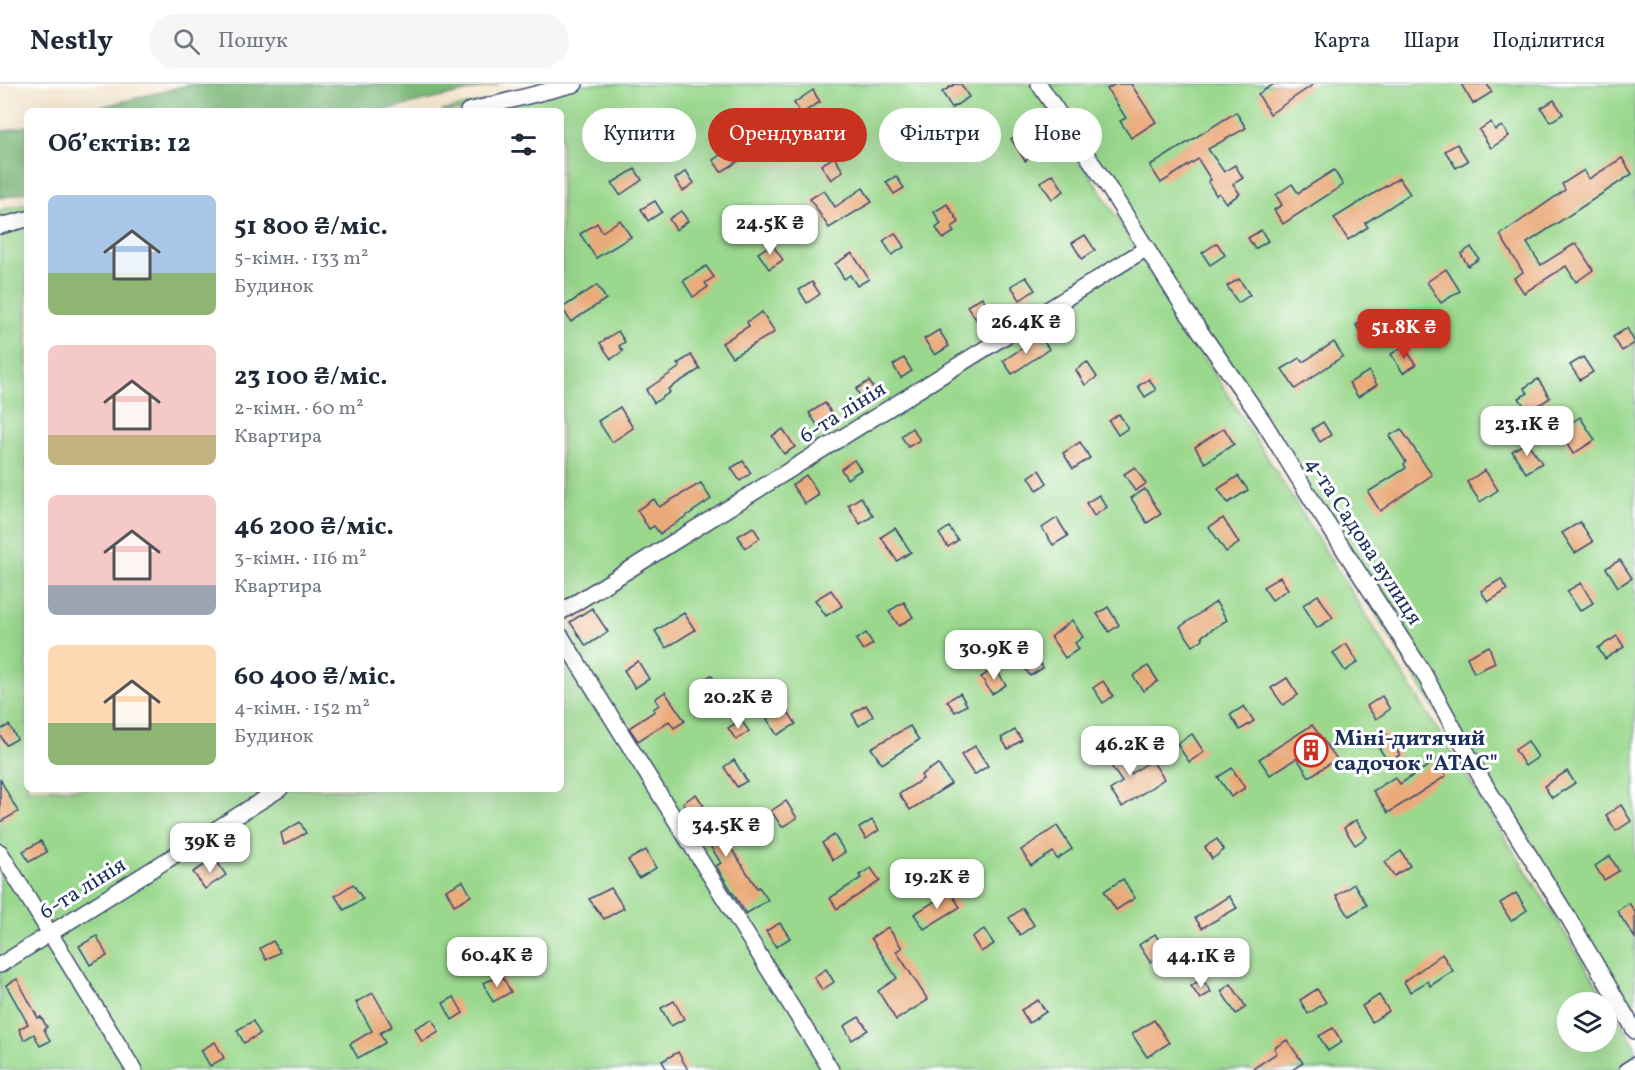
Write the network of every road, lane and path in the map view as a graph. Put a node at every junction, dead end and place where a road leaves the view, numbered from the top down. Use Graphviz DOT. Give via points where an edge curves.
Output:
graph roads {
  1 [pos="575,84"];
  2 [pos="1039,84"];
  3 [pos="480,108"];
  4 [pos="24,220"];
  5 [pos="0,226"];
  6 [pos="1147,248"];
  7 [pos="564,610"];
  8 [pos="564,641"];
  9 [pos="275,792"];
  10 [pos="0,852"];
  11 [pos="50,934"];
  12 [pos="0,965"];
  13 [pos="1635,1031"];
  14 [pos="1635,1065"];
  15 [pos="135,1070"];
  16 [pos="831,1070"];
  17 [pos="1627,1070"];
  1 -- 3 [label="street"];
  2 -- 6 [label="street, 4-та Садова вулиця"];
  4 -- 5 [label="street"];
  6 -- 7 [label="street, 6-та лінія"];
  6 -- 13 [label="street, 4-та Садова вулиця" via="1423,672 1481,778"];
  8 -- 16 [label="street"];
  9 -- 11 [label="street, 6-та лінія"];
  10 -- 11 [label="street"];
  11 -- 12 [label="street, 6-та лінія"];
  11 -- 15 [label="street"];
  14 -- 17 [label="street"];
}
